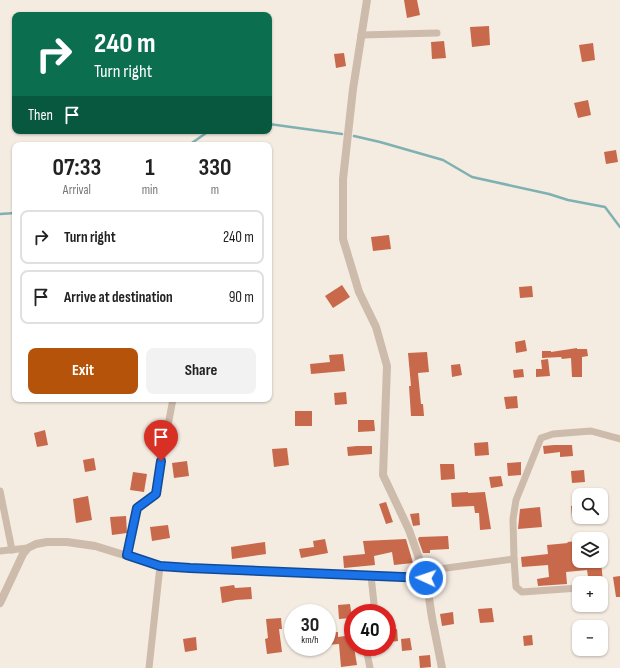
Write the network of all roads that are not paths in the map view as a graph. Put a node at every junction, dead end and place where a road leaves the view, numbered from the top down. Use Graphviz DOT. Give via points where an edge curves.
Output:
graph roads {
  1 [pos="367,0"];
  2 [pos="437,33"];
  3 [pos="361,35"];
  4 [pos="172,402"];
  5 [pos="620,439"];
  6 [pos="0,491"];
  7 [pos="28,548"];
  8 [pos="12,550"];
  9 [pos="0,551"];
  10 [pos="127,555"];
  11 [pos="514,559"];
  12 [pos="160,566"];
  13 [pos="425,575"];
  14 [pos="371,576"];
  15 [pos="572,588"];
  16 [pos="0,603"];
  17 [pos="374,604"];
  18 [pos="368,656"];
  19 [pos="149,668"];
  20 [pos="370,668"];
  21 [pos="442,668"];
  1 -- 3 [label="street"];
  2 -- 3 [label="street"];
  3 -- 13 [label="street" via="343,179 343,239 359,292 376,327 387,366 383,475 409,530"];
  4 -- 10 [label="street" via="156,494 137,508"];
  5 -- 11 [label="street" via="591,430 553,434 541,438 516,500"];
  6 -- 8 [label="street"];
  7 -- 8 [label="street"];
  7 -- 10 [label="street" via="48,542 67,542 95,546"];
  7 -- 16 [label="street"];
  8 -- 9 [label="street"];
  10 -- 12 [label="street"];
  11 -- 13 [label="street"];
  11 -- 15 [label="street" via="518,590 522,592"];
  12 -- 14 [label="street"];
  12 -- 19 [label="street"];
  13 -- 14 [label="street"];
  13 -- 21 [label="street"];
  14 -- 17 [label="street"];
  18 -- 20 [label="street"];
}
